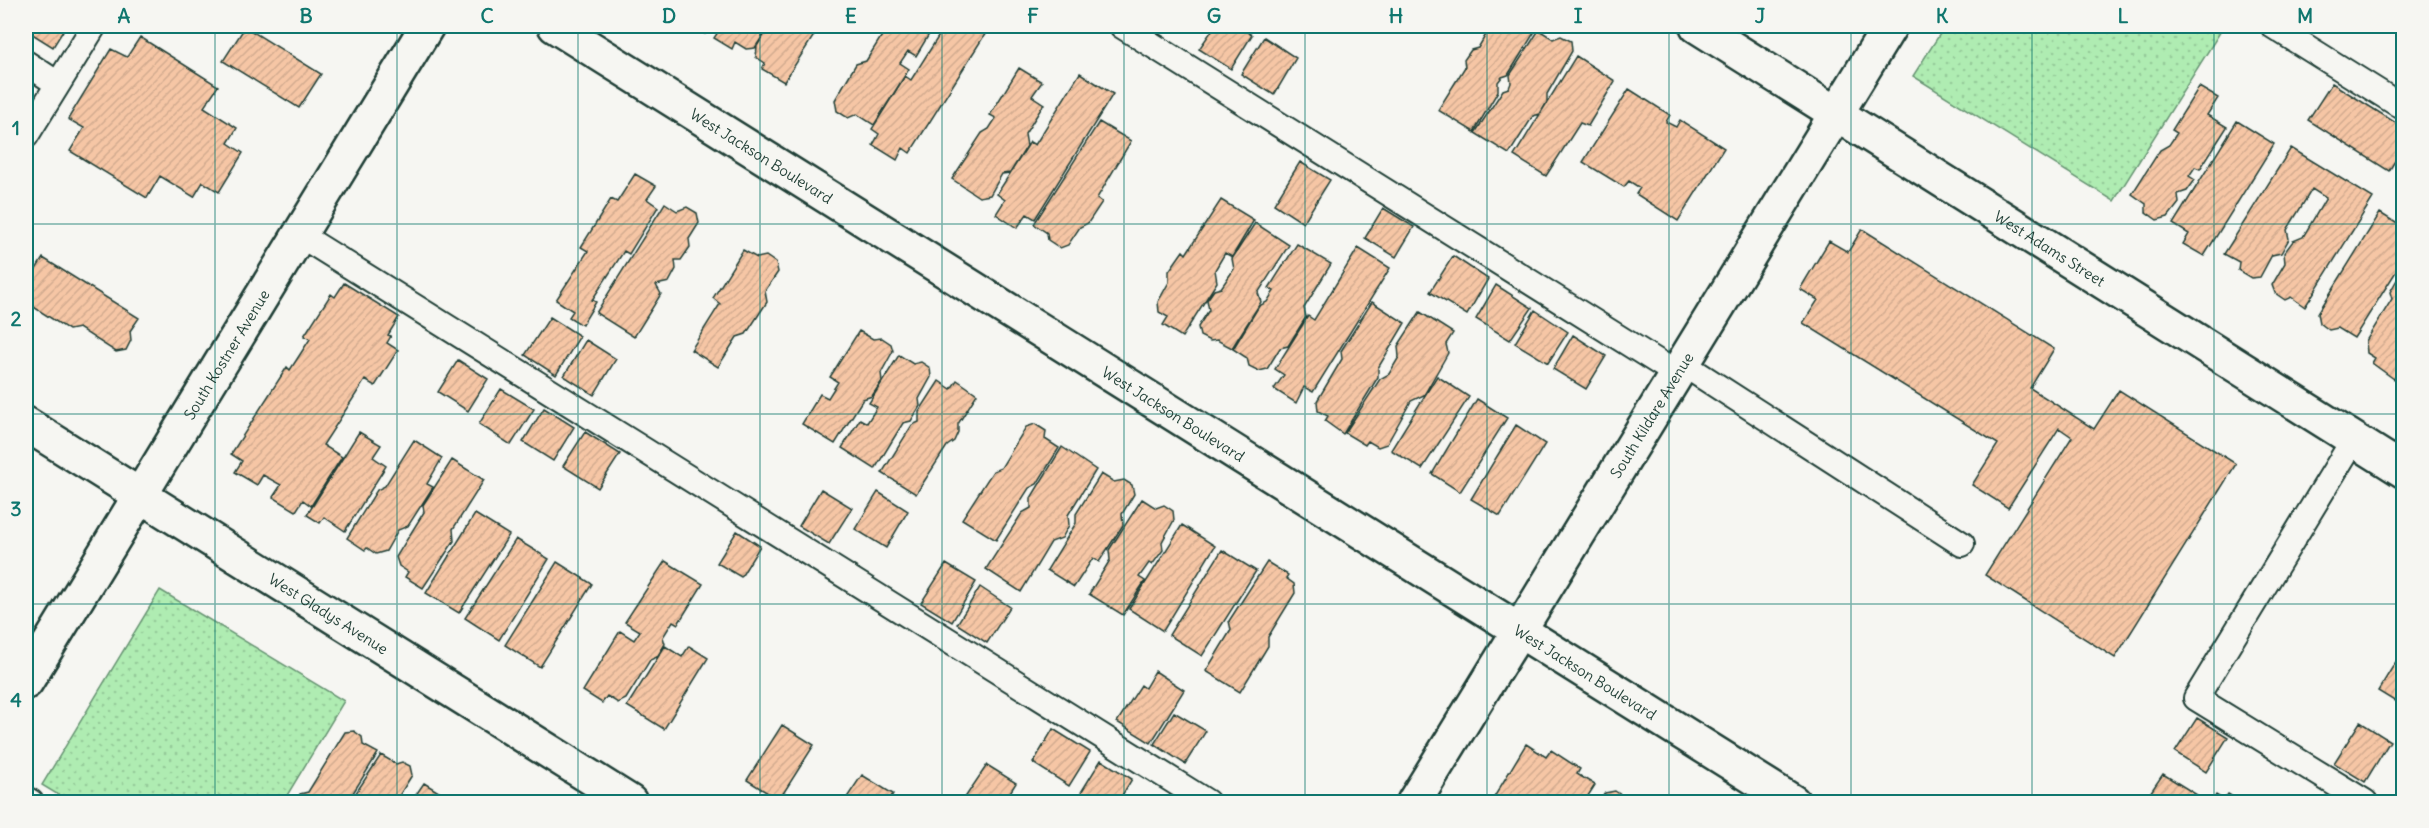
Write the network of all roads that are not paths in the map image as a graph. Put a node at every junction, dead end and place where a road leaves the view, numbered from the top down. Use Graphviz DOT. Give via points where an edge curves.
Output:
graph roads {
  1 [pos="94,26"];
  2 [pos="428,26"];
  3 [pos="555,26"];
  4 [pos="1122,26"];
  5 [pos="1697,26"];
  6 [pos="1890,26"];
  7 [pos="2273,26"];
  8 [pos="26,63"];
  9 [pos="58,84"];
  10 [pos="2403,108"];
  11 [pos="1836,113"];
  12 [pos="26,136"];
  13 [pos="300,235"];
  14 [pos="1680,369"];
  15 [pos="26,424"];
  16 [pos="2354,439"];
  17 [pos="2403,471"];
  18 [pos="140,496"];
  19 [pos="1962,544"];
  20 [pos="1519,631"];
  21 [pos="26,682"];
  22 [pos="26,799"];
  23 [pos="31,802"];
  24 [pos="630,802"];
  25 [pos="1207,802"];
  26 [pos="1414,802"];
  27 [pos="1793,802"];
  28 [pos="2365,802"];
  1 -- 9 [label="lane"];
  2 -- 13 [label="street, South Kostner Avenue"];
  3 -- 20 [label="street, West Jackson Boulevard"];
  4 -- 14 [label="lane"];
  5 -- 11 [label="street, West Adams Street"];
  6 -- 11 [label="street, South Kildare Avenue"];
  7 -- 10 [label="lane"];
  8 -- 9 [label="lane"];
  9 -- 12 [label="lane"];
  11 -- 14 [label="street, South Kildare Avenue"];
  11 -- 16 [label="street, West Adams Street"];
  13 -- 18 [label="street, South Kostner Avenue"];
  13 -- 25 [label="lane"];
  14 -- 19 [label="lane"];
  14 -- 20 [label="street, South Kildare Avenue"];
  15 -- 18 [label="street, West Gladys Avenue"];
  16 -- 17 [label="street, West Adams Street"];
  16 -- 28 [label="lane" via="2196,698"];
  18 -- 21 [label="street, South Kostner Avenue"];
  18 -- 24 [label="street, West Gladys Avenue"];
  20 -- 26 [label="street, South Kildare Avenue"];
  20 -- 27 [label="street, West Jackson Boulevard"];
  22 -- 23 [label="lane"];
}
